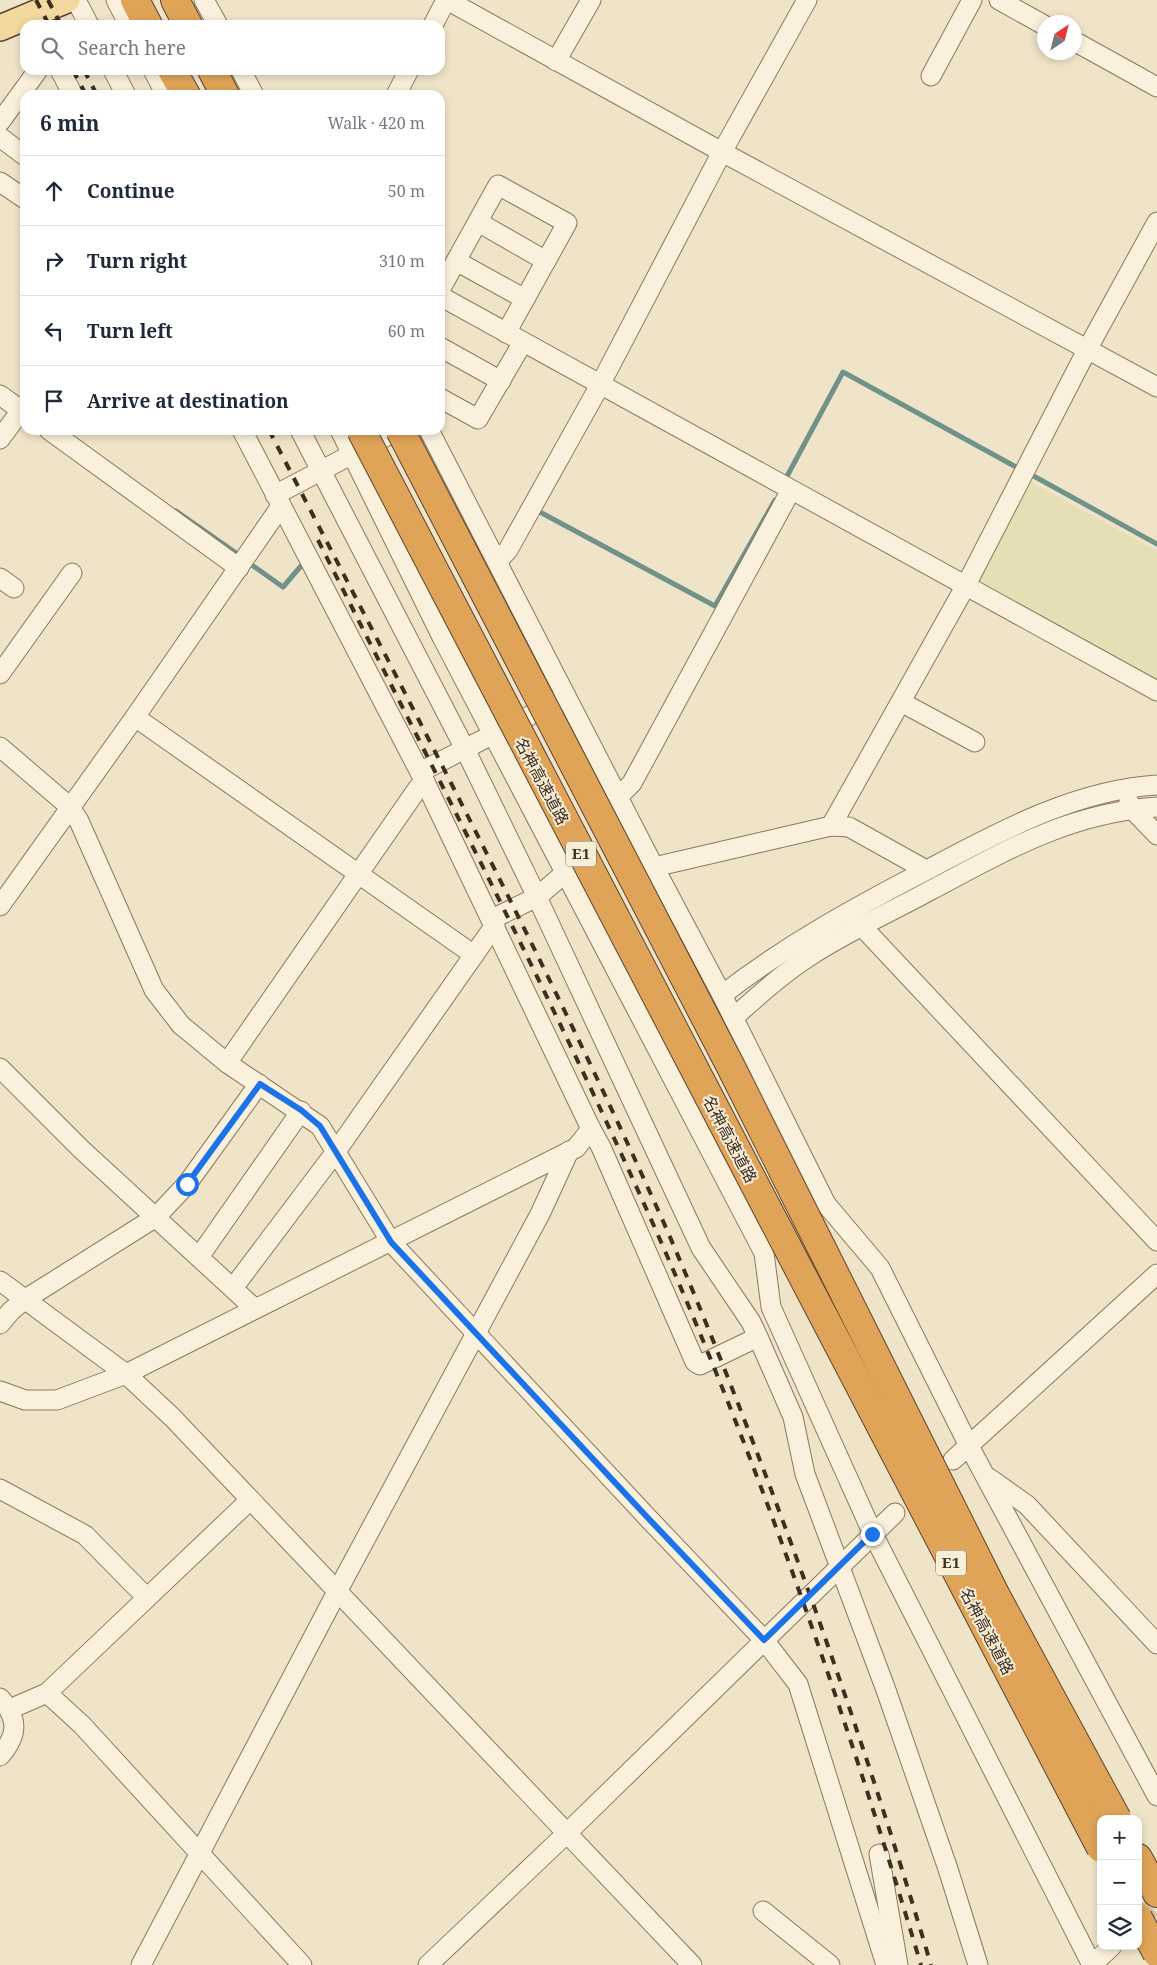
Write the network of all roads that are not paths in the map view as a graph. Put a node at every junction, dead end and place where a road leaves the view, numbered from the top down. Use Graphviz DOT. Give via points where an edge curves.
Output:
graph roads {
  1 [pos="67,0"];
  2 [pos="76,0"];
  3 [pos="116,0"];
  4 [pos="135,0"];
  5 [pos="175,0"];
  6 [pos="204,0"];
  7 [pos="447,0"];
  8 [pos="591,0"];
  9 [pos="807,0"];
  10 [pos="972,0"];
  11 [pos="999,0"];
  12 [pos="86,20"];
  13 [pos="126,20"];
  14 [pos="145,20"];
  15 [pos="185,20"];
  16 [pos="215,20"];
  17 [pos="436,20"];
  18 [pos="1037,21"];
  19 [pos="0,28"];
  20 [pos="1082,45"];
  21 [pos="556,61"];
  22 [pos="34,75"];
  23 [pos="63,75"];
  24 [pos="116,75"];
  25 [pos="156,75"];
  26 [pos="175,75"];
  27 [pos="215,75"];
  28 [pos="244,75"];
  29 [pos="406,75"];
  30 [pos="930,76"];
  31 [pos="1157,87"];
  32 [pos="23,90"];
  33 [pos="70,90"];
  34 [pos="123,90"];
  35 [pos="163,90"];
  36 [pos="183,90"];
  37 [pos="222,90"];
  38 [pos="251,90"];
  39 [pos="399,90"];
  40 [pos="20,95"];
  41 [pos="0,122"];
  42 [pos="0,137"];
  43 [pos="20,152"];
  44 [pos="722,152"];
  45 [pos="0,182"];
  46 [pos="20,196"];
  47 [pos="478,222"];
  48 [pos="1156,228"];
  49 [pos="456,261"];
  50 [pos="546,261"];
  51 [pos="445,281"];
  52 [pos="445,299"];
  53 [pos="525,299"];
  54 [pos="506,333"];
  55 [pos="523,342"];
  56 [pos="1088,348"];
  57 [pos="445,350"];
  58 [pos="501,381"];
  59 [pos="600,385"];
  60 [pos="1157,387"];
  61 [pos="0,395"];
  62 [pos="445,401"];
  63 [pos="20,407"];
  64 [pos="20,414"];
  65 [pos="56,435"];
  66 [pos="245,435"];
  67 [pos="303,435"];
  68 [pos="381,435"];
  69 [pos="402,435"];
  70 [pos="432,435"];
  71 [pos="0,439"];
  72 [pos="356,442"];
  73 [pos="321,470"];
  74 [pos="791,490"];
  75 [pos="278,500"];
  76 [pos="498,561"];
  77 [pos="239,568"];
  78 [pos="72,573"];
  79 [pos="965,587"];
  80 [pos="0,674"];
  81 [pos="1157,691"];
  82 [pos="567,696"];
  83 [pos="901,702"];
  84 [pos="135,717"];
  85 [pos="493,735"];
  86 [pos="975,742"];
  87 [pos="0,748"];
  88 [pos="465,749"];
  89 [pos="422,777"];
  90 [pos="1157,785"];
  91 [pos="1124,789"];
  92 [pos="619,796"];
  93 [pos="70,807"];
  94 [pos="1157,807"];
  95 [pos="1132,809"];
  96 [pos="831,826"];
  97 [pos="634,827"];
  98 [pos="1157,834"];
  99 [pos="654,868"];
  100 [pos="563,869"];
  101 [pos="926,870"];
  102 [pos="359,875"];
  103 [pos="538,897"];
  104 [pos="0,906"];
  105 [pos="848,911"];
  106 [pos="494,922"];
  107 [pos="861,927"];
  108 [pos="474,955"];
  109 [pos="722,995"];
  110 [pos="733,1018"];
  111 [pos="227,1062"];
  112 [pos="2,1075"];
  113 [pos="260,1084"];
  114 [pos="301,1110"];
  115 [pos="591,1129"];
  116 [pos="337,1150"];
  117 [pos="569,1151"];
  118 [pos="156,1218"];
  119 [pos="1157,1241"];
  120 [pos="391,1242"];
  121 [pos="200,1257"];
  122 [pos="1157,1274"];
  123 [pos="0,1281"];
  124 [pos="233,1288"];
  125 [pos="24,1300"];
  126 [pos="254,1308"];
  127 [pos="0,1324"];
  128 [pos="476,1333"];
  129 [pos="758,1337"];
  130 [pos="126,1374"];
  131 [pos="0,1390"];
  132 [pos="969,1446"];
  133 [pos="953,1460"];
  134 [pos="984,1474"];
  135 [pos="0,1489"];
  136 [pos="249,1501"];
  137 [pos="895,1513"];
  138 [pos="872,1534"];
  139 [pos="839,1566"];
  140 [pos="338,1590"];
  141 [pos="147,1598"];
  142 [pos="764,1640"];
  143 [pos="1157,1644"];
  144 [pos="47,1693"];
  145 [pos="5,1703"];
  146 [pos="0,1756"];
  147 [pos="1157,1796"];
  148 [pos="1115,1815"];
  149 [pos="566,1834"];
  150 [pos="1097,1840"];
  151 [pos="200,1854"];
  152 [pos="879,1854"];
  153 [pos="1139,1860"];
  154 [pos="1157,1893"];
  155 [pos="763,1911"];
  156 [pos="1142,1925"];
  157 [pos="1108,1950"];
  158 [pos="1157,1953"];
  159 [pos="141,1965"];
  160 [pos="302,1965"];
  161 [pos="428,1965"];
  162 [pos="692,1965"];
  163 [pos="830,1965"];
  164 [pos="886,1965"];
  165 [pos="898,1965"];
  166 [pos="978,1965"];
  1 -- 19 [label="main road"];
  2 -- 12 [label="street"];
  3 -- 13 [label="street"];
  4 -- 14 [label="highway"];
  5 -- 15 [label="highway"];
  6 -- 16 [label="street"];
  7 -- 17 [label="street"];
  7 -- 21 [label="street"];
  8 -- 21 [label="street"];
  9 -- 44 [label="street"];
  10 -- 30 [label="street"];
  11 -- 18 [label="street"];
  20 -- 31 [label="street"];
  21 -- 44 [label="street"];
  22 -- 32 [label="street"];
  23 -- 33 [label="street"];
  24 -- 34 [label="street"];
  25 -- 35 [label="street"];
  26 -- 36 [label="highway"];
  27 -- 37 [label="highway"];
  28 -- 38 [label="street"];
  29 -- 39 [label="street"];
  40 -- 41 [label="street"];
  42 -- 43 [label="street"];
  44 -- 56 [label="street"];
  44 -- 59 [label="street"];
  45 -- 46 [label="street"];
  47 -- 49 [label="street"];
  47 -- 50 [label="street"];
  47 -- 50 [label="street" via="498,185 567,224"];
  48 -- 56 [label="street"];
  49 -- 51 [label="street"];
  49 -- 53 [label="street"];
  50 -- 53 [label="street"];
  52 -- 54 [label="street"];
  53 -- 54 [label="street"];
  54 -- 55 [label="street"];
  55 -- 58 [label="street"];
  55 -- 59 [label="street"];
  56 -- 60 [label="street"];
  56 -- 79 [label="street"];
  57 -- 58 [label="street"];
  58 -- 62 [label="street" via="478,419"];
  59 -- 74 [label="street"];
  59 -- 76 [label="street" via="508,550"];
  61 -- 63 [label="street"];
  64 -- 71 [label="street"];
  65 -- 77 [label="street"];
  66 -- 75 [label="street"];
  67 -- 73 [label="street"];
  68 -- 72 [label="street"];
  69 -- 148 [label="highway, 名神高速道路 / E1, bridge" via="731,1067 996,1596"];
  70 -- 76 [label="street"];
  72 -- 73 [label="street"];
  72 -- 85 [label="street"];
  72 -- 150 [label="highway, 名神高速道路 / E1, bridge"];
  73 -- 75 [label="street"];
  73 -- 88 [label="street"];
  74 -- 79 [label="street"];
  74 -- 92 [label="street" via="632,783"];
  75 -- 77 [label="street"];
  75 -- 89 [label="street"];
  76 -- 82 [label="street"];
  77 -- 84 [label="street"];
  78 -- 80 [label="street"];
  79 -- 81 [label="street"];
  79 -- 83 [label="street"];
  82 -- 85 [label="street"];
  82 -- 92 [label="street"];
  83 -- 86 [label="street"];
  83 -- 96 [label="street"];
  84 -- 93 [label="street"];
  84 -- 102 [label="street"];
  85 -- 88 [label="street"];
  85 -- 100 [label="street"];
  87 -- 93 [label="street"];
  88 -- 89 [label="street"];
  88 -- 103 [label="street"];
  89 -- 102 [label="street" via="418,788"];
  89 -- 106 [label="street"];
  90 -- 91 [label="street"];
  91 -- 95 [label="street"];
  91 -- 101 [label="street" via="1058,808 1005,830"];
  92 -- 97 [label="street"];
  93 -- 104 [label="street"];
  93 -- 111 [label="street" via="154,990 181,1025"];
  94 -- 95 [label="street"];
  95 -- 98 [label="street"];
  95 -- 107 [label="street" via="1088,818 1034,836"];
  96 -- 99 [label="street"];
  96 -- 101 [label="street" via="849,827"];
  97 -- 99 [label="street"];
  97 -- 100 [label="street"];
  99 -- 109 [label="street"];
  100 -- 103 [label="street"];
  100 -- 138 [label="street" via="764,1253 771,1308"];
  101 -- 105 [label="street"];
  102 -- 108 [label="street"];
  102 -- 111 [label="street"];
  103 -- 106 [label="street"];
  103 -- 129 [label="street" via="701,1248"];
  105 -- 107 [label="street"];
  105 -- 109 [label="street" via="761,965"];
  106 -- 108 [label="street"];
  106 -- 115 [label="street"];
  107 -- 110 [label="street" via="811,956"];
  107 -- 119 [label="street"];
  108 -- 116 [label="street"];
  109 -- 110 [label="street"];
  110 -- 132 [label="street" via="826,1204 880,1268"];
  111 -- 113 [label="street"];
  112 -- 118 [label="street"];
  113 -- 114 [label="street"];
  113 -- 118 [label="street" via="187,1184"];
  114 -- 116 [label="street" via="320,1126"];
  114 -- 121 [label="street"];
  115 -- 117 [label="street" via="576,1148"];
  115 -- 129 [label="street" via="695,1362 700,1365"];
  116 -- 120 [label="street"];
  116 -- 124 [label="street"];
  117 -- 120 [label="street"];
  117 -- 128 [label="street" via="540,1214"];
  118 -- 121 [label="street"];
  118 -- 125 [label="street"];
  120 -- 126 [label="street"];
  120 -- 128 [label="street"];
  121 -- 124 [label="street"];
  122 -- 132 [label="street"];
  123 -- 125 [label="street"];
  124 -- 126 [label="street"];
  125 -- 127 [label="street"];
  125 -- 130 [label="street"];
  126 -- 130 [label="street"];
  128 -- 140 [label="street"];
  128 -- 142 [label="street"];
  129 -- 139 [label="street" via="792,1417 805,1474"];
  130 -- 131 [label="street" via="57,1400 25,1400"];
  130 -- 136 [label="street" via="172,1417"];
  132 -- 133 [label="street"];
  132 -- 134 [label="street"];
  134 -- 143 [label="street" via="1027,1505"];
  134 -- 147 [label="street"];
  135 -- 141 [label="street" via="85,1535"];
  136 -- 140 [label="street"];
  136 -- 141 [label="street"];
  137 -- 138 [label="street"];
  138 -- 139 [label="street"];
  138 -- 157 [label="street" via="1092,1965"];
  139 -- 142 [label="street"];
  139 -- 166 [label="street" via="886,1690"];
  140 -- 149 [label="street"];
  140 -- 151 [label="street"];
  141 -- 144 [label="street"];
  142 -- 149 [label="street"];
  142 -- 164 [label="street" via="798,1684"];
  144 -- 145 [label="street"];
  144 -- 151 [label="street" via="82,1725"];
  145 -- 146 [label="street" via="15,1727 12,1740"];
  149 -- 161 [label="street"];
  149 -- 162 [label="street"];
  151 -- 159 [label="street"];
  151 -- 160 [label="street"];
  152 -- 165 [label="street"];
  153 -- 154 [label="highway"];
  155 -- 163 [label="street"];
  156 -- 158 [label="highway, bridge"];
}
